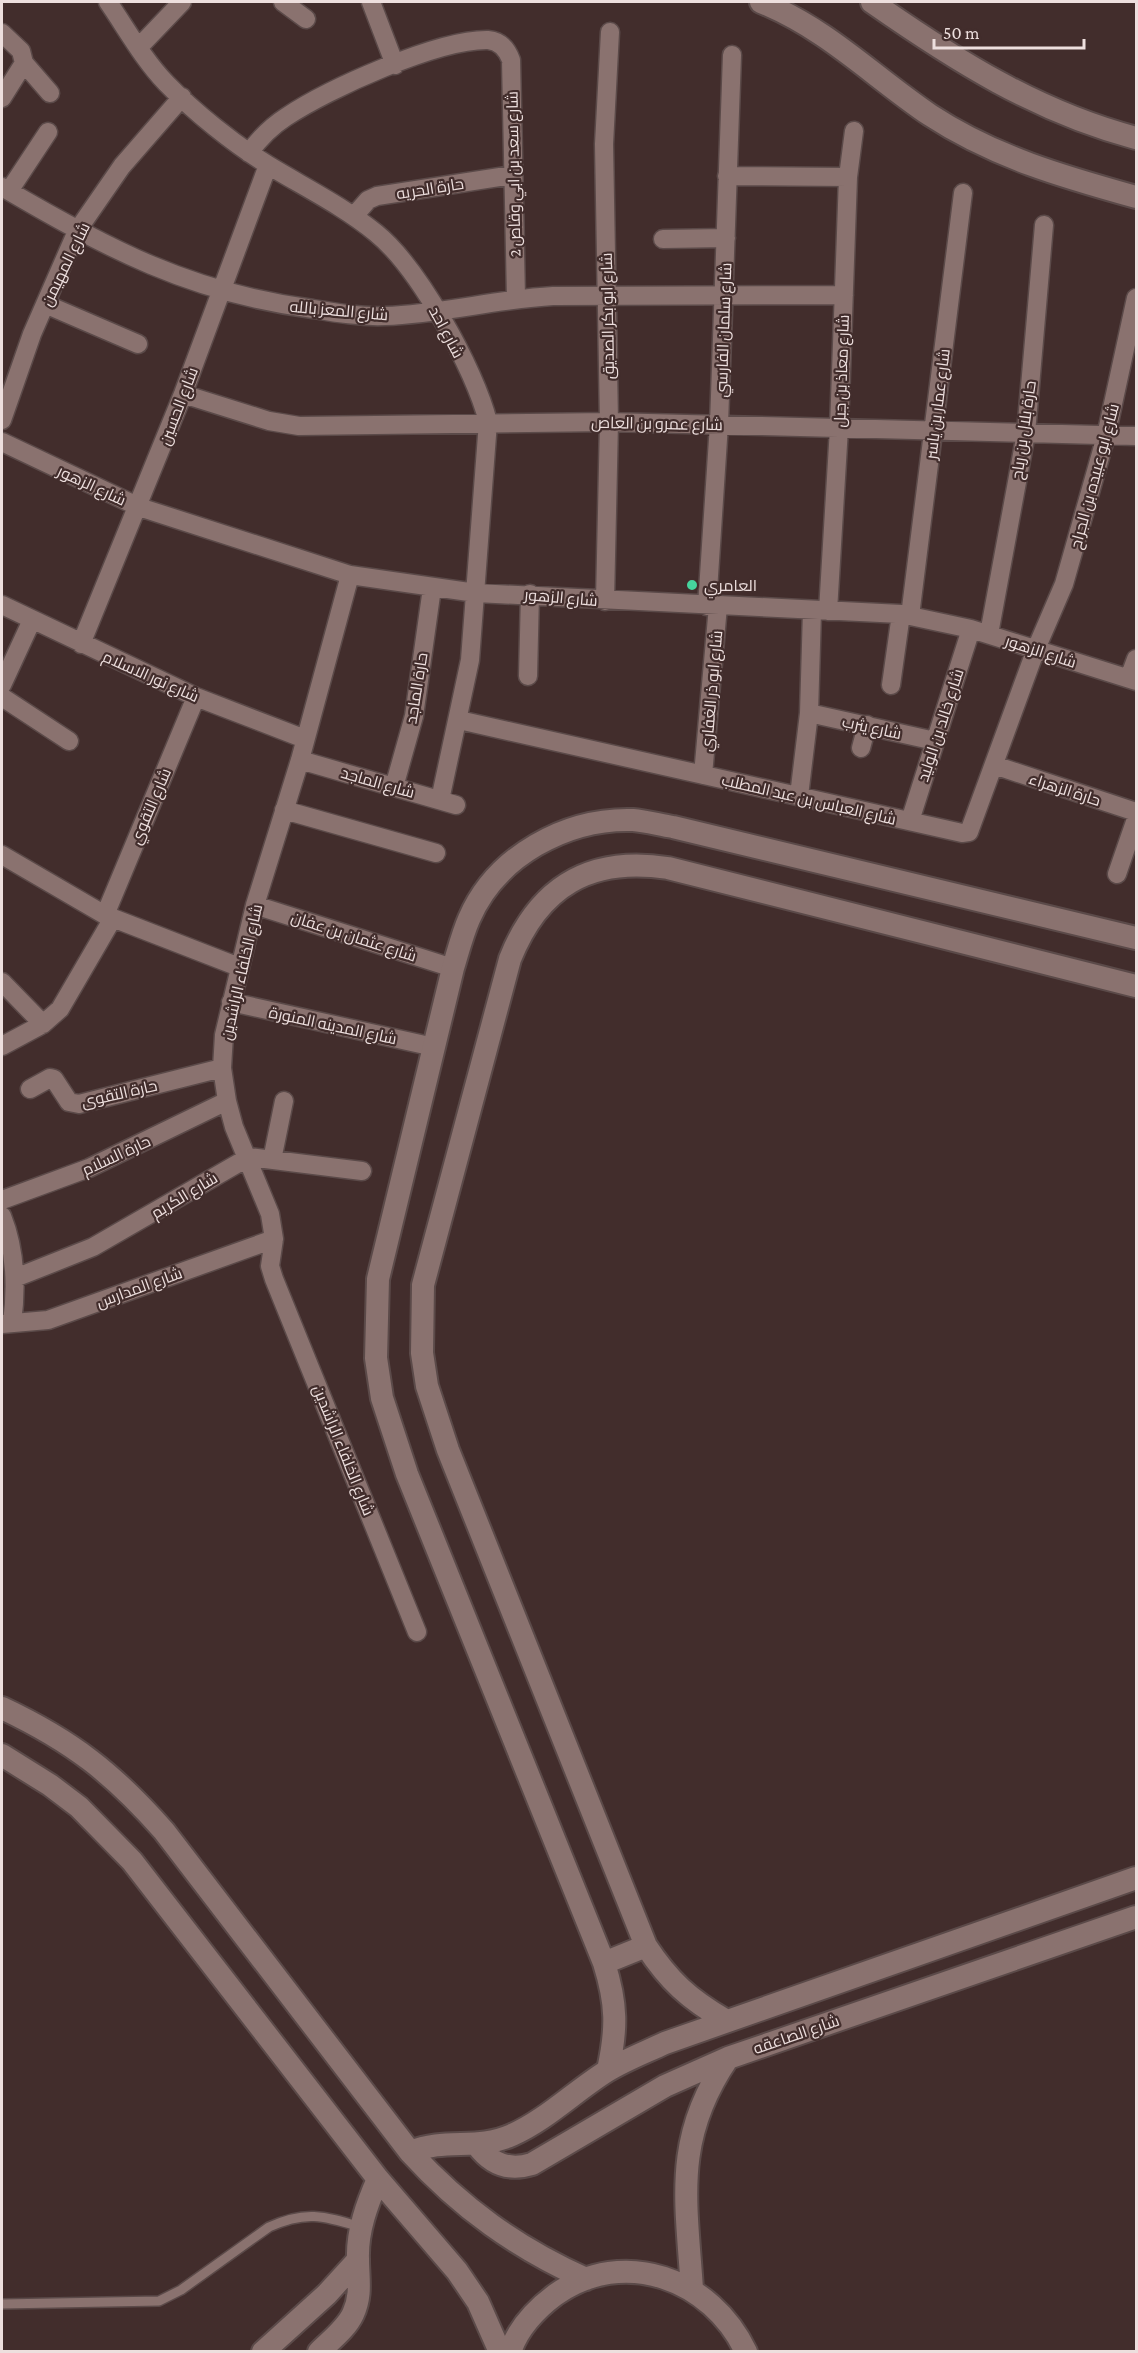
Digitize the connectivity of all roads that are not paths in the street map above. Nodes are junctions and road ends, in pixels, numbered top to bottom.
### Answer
1 (108, 2) edge
2 (182, 2) edge
3 (283, 2) edge
4 (371, 2) edge
5 (761, 2) edge
6 (872, 2) edge
7 (306, 19) dead end
8 (610, 32) dead end
9 (2, 33) edge
10 (139, 47) junction
11 (732, 55) dead end
12 (24, 63) junction
13 (395, 64) junction
14 (50, 93) dead end
15 (182, 97) junction
16 (2, 98) edge
17 (854, 131) dead end
18 (48, 132) dead end
19 (1137, 138) edge
20 (249, 153) junction
21 (268, 165) junction
22 (513, 175) junction
23 (727, 176) junction
24 (848, 177) junction
25 (5, 189) edge
26 (963, 193) dead end
27 (1137, 196) edge
28 (354, 216) junction
29 (1044, 225) dead end
30 (77, 231) junction
31 (726, 238) junction
32 (663, 239) dead end
33 (221, 291) junction
34 (724, 294) junction
35 (608, 295) junction
36 (844, 295) junction
37 (516, 298) junction
38 (1137, 298) edge
39 (45, 304) junction
40 (436, 310) junction
41 (138, 344) dead end
42 (183, 394) junction
43 (2, 420) edge
44 (488, 422) junction
45 (609, 422) junction
46 (719, 424) junction
47 (839, 428) junction
48 (934, 430) junction
49 (1026, 433) junction
50 (1106, 436) junction
51 (1137, 436) edge
52 (2, 442) edge
53 (139, 507) junction
54 (350, 575) junction
55 (432, 588) junction
56 (476, 593) junction
57 (530, 594) junction
58 (605, 601) junction
59 (2, 605) edge
60 (713, 606) junction
61 (820, 611) junction
62 (905, 615) junction
63 (32, 620) junction
64 (971, 629) junction
65 (989, 634) junction
66 (81, 644) junction
67 (1036, 649) junction
68 (1137, 659) edge
69 (528, 676) dead end
70 (1133, 680) edge
71 (2, 685) edge
72 (891, 685) dead end
73 (195, 697) junction
74 (809, 713) junction
75 (459, 720) junction
76 (867, 726) junction
77 (305, 739) junction
78 (69, 741) dead end
79 (935, 741) junction
80 (861, 748) dead end
81 (300, 760) junction
82 (994, 765) junction
83 (703, 775) junction
84 (394, 787) junction
85 (799, 796) junction
86 (448, 802) joint
87 (284, 810) junction
88 (1137, 812) edge
89 (1137, 819) edge
90 (910, 821) junction
91 (436, 853) dead end
92 (2, 855) edge
93 (1117, 874) dead end
94 (255, 905) junction
95 (109, 916) junction
96 (1137, 938) edge
97 (239, 967) junction
98 (453, 968) junction
99 (2, 982) edge
100 (1137, 987) edge
101 (231, 1002) junction
102 (43, 1024) junction
103 (2, 1046) edge
104 (434, 1047) junction
105 (222, 1068) junction
106 (30, 1089) dead end
107 (227, 1101) junction
108 (284, 1101) dead end
109 (249, 1157) junction
110 (272, 1160) junction
111 (362, 1171) dead end
112 (2, 1200) edge
113 (2, 1216) edge
114 (274, 1239) junction
115 (15, 1278) junction
116 (7, 1324) edge
117 (417, 1632) dead end
118 (2, 1708) edge
119 (2, 1755) edge
120 (1137, 1878) edge
121 (1137, 1917) edge
122 (645, 1946) junction
123 (604, 1964) junction
124 (725, 2020) junction
125 (728, 2058) junction
126 (608, 2070) junction
127 (477, 2145) junction
128 (410, 2152) junction
129 (378, 2179) junction
130 (361, 2227) junction
131 (358, 2260) junction
132 (586, 2279) junction
133 (692, 2289) junction
134 (2, 2304) edge
135 (263, 2352) edge
136 (319, 2352) edge
137 (500, 2352) edge
138 (510, 2352) edge
139 (746, 2352) edge

1 - 10 street, شارع احد
2 - 10 street
3 - 7 street
4 - 13 street
5 - 27 street
6 - 19 street
8 - 35 street, شارع ابو بكر الصديق
9 - 12 street
10 - 15 street, شارع احد
11 - 23 street, شارع سلمان الفارسي
12 - 14 street
12 - 16 street
13 - 20 street
13 - 22 street, شارع سعد بن ابي وقاص 2
15 - 20 street, شارع احد
15 - 30 street, شارع المهيمن
17 - 24 street, شارع معاذ بن جبل
18 - 25 street
20 - 21 street, شارع احد
21 - 28 street, شارع احد
21 - 33 street, شارع الحسين
22 - 28 street, حارة الحريه
22 - 37 street, شارع سعد بن ابي وقاص 2
23 - 24 street
23 - 31 street, شارع سلمان الفارسي
24 - 36 street, شارع معاذ بن جبل
25 - 30 street, شارع المعز بالله
26 - 48 street, شارع عمار بن ياسر
28 - 40 street, شارع احد
29 - 49 street, حارة بلال بن رباح
30 - 33 street, شارع المعز بالله
30 - 39 street, شارع المهيمن
31 - 32 street
31 - 34 street, شارع سلمان الفارسي
33 - 40 street, شارع المعز بالله
33 - 42 street, شارع الحسين
34 - 35 street, شارع المعز بالله
34 - 36 street, شارع المعز بالله
34 - 46 street, شارع سلمان الفارسي
35 - 37 street, شارع المعز بالله
35 - 45 street, شارع ابو بكر الصديق
36 - 47 street, شارع معاذ بن جبل
37 - 40 street, شارع المعز بالله
38 - 50 street, شارع ابو عبيده بن الجراح
39 - 41 street
39 - 43 street, شارع المهيمن
40 - 44 street, شارع احد
42 - 44 street, شارع عمرو بن العاص
42 - 53 street, شارع الحسين
44 - 45 street, شارع عمرو بن العاص
44 - 56 street, شارع احد
45 - 46 street, شارع عمرو بن العاص
45 - 58 street, شارع ابو بكر الصديق
46 - 47 street, شارع عمرو بن العاص
46 - 60 street, شارع سلمان الفارسي
47 - 48 street, شارع عمرو بن العاص
47 - 61 street, شارع معاذ بن جبل
48 - 49 street, شارع عمرو بن العاص
48 - 62 street, شارع عمار بن ياسر
49 - 50 street, شارع عمرو بن العاص
49 - 65 street, حارة بلال بن رباح
50 - 51 street, شارع عمرو بن العاص
50 - 67 street, شارع ابو عبيده بن الجراح
52 - 53 street, شارع الزهور
53 - 54 street, شارع الزهور
53 - 66 street, شارع الحسين
54 - 55 street, شارع الزهور
54 - 77 street, شارع الخلفاء الراشدين
55 - 56 street, شارع الزهور
55 - 84 street, حارة الماجد
56 - 57 street, شارع الزهور
56 - 75 street, شارع احد
57 - 58 street, شارع الزهور
57 - 69 street
58 - 60 street, شارع الزهور
59 - 63 street, شارع نور الاسلام
60 - 61 street, شارع الزهور
60 - 83 street, شارع ابو ذر الغفاري
61 - 62 street, شارع الزهور
61 - 74 street, شارع معاذ بن جبل
62 - 64 street, شارع الزهور
62 - 72 street, شارع عمار بن ياسر
63 - 66 street, شارع نور الاسلام
63 - 71 street
64 - 65 street, شارع الزهور
64 - 79 street, شارع خالد بن الوليد
65 - 67 street, شارع الزهور
66 - 73 street, شارع نور الاسلام
67 - 70 street, شارع الزهور
67 - 82 street, شارع العباس بن عبد المطلب
68 - 70 street
71 - 78 street
73 - 77 street, شارع نور الاسلام
73 - 95 street, شارع التقوي
74 - 76 street, شارع يثرب
74 - 85 street, شارع معاذ بن جبل
75 - 83 street, شارع العباس بن عبد المطلب
75 - 86 street, شارع احد
76 - 79 street, شارع يثرب
76 - 80 street
77 - 81 street, شارع الخلفاء الراشدين
79 - 90 street, شارع خالد بن الوليد
81 - 84 street, شارع الماجد
81 - 87 street, شارع الخلفاء الراشدين
82 - 88 street, حارة الزهراء
82 - 90 street, شارع العباس بن عبد المطلب
83 - 85 street, شارع العباس بن عبد المطلب
84 - 86 street, شارع الماجد
85 - 90 street, شارع العباس بن عبد المطلب
87 - 91 street
87 - 94 street, شارع الخلفاء الراشدين
89 - 93 street
92 - 95 street
94 - 97 street, شارع الخلفاء الراشدين
94 - 98 street, شارع عثمان بن عفان
95 - 97 street
95 - 102 street, شارع التقوي
96 - 98 street
97 - 101 street, شارع الخلفاء الراشدين
98 - 104 street
99 - 102 street
100 - 122 street
101 - 104 street, شارع المدينه المنورة
101 - 105 street, شارع الخلفاء الراشدين
102 - 103 street, شارع التقوي
104 - 123 street
105 - 106 street, حارة التقوى
105 - 107 street, شارع الخلفاء الراشدين
107 - 109 street, شارع الخلفاء الراشدين
107 - 112 street, حارة السلام
108 - 110 street
109 - 110 street
109 - 114 street, شارع الخلفاء الراشدين
109 - 115 street, شارع الكريم
110 - 111 street
113 - 115 street
114 - 116 street, شارع المدارس
114 - 117 street, شارع الخلفاء الراشدين
115 - 116 street
118 - 128 street
119 - 129 street
120 - 124 street
121 - 125 street, شارع الصاعقه
122 - 123 street
122 - 124 street
123 - 126 street
124 - 126 street
125 - 127 street, شارع الصاعقه
125 - 133 street
126 - 127 street
127 - 128 street
128 - 132 street
129 - 130 street
129 - 137 street
130 - 131 street
130 - 134 lane
131 - 135 street
131 - 136 street
132 - 133 street
132 - 138 street
133 - 139 street

